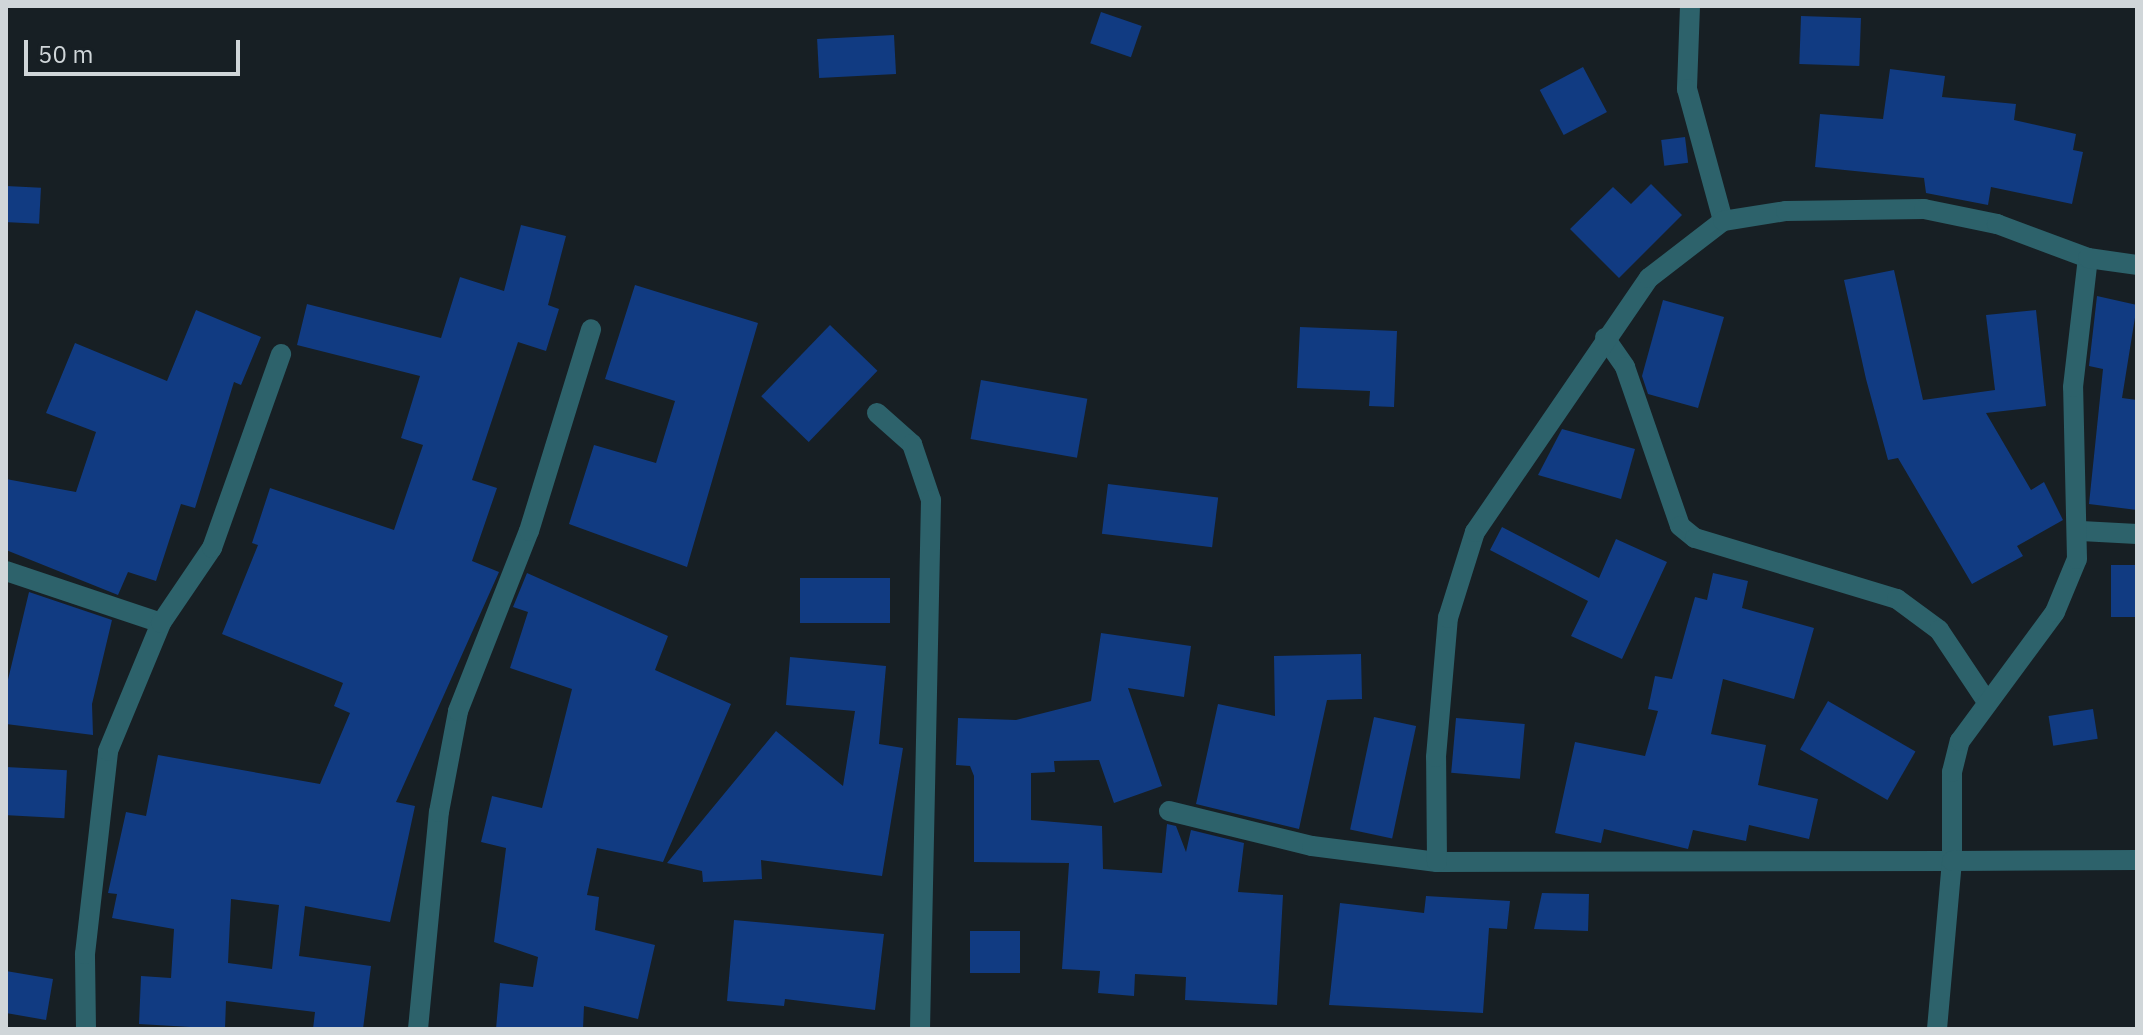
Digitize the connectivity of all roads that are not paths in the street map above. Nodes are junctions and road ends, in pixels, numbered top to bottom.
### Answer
1 (1690, 6) edge
2 (1723, 221) junction
3 (2088, 258) junction
4 (2137, 265) edge
5 (591, 329) dead end
6 (1605, 338) junction
7 (281, 354) dead end
8 (877, 413) dead end
9 (2081, 531) junction
10 (2137, 534) edge
11 (6, 571) edge
12 (161, 623) junction
13 (1985, 699) junction
14 (1169, 811) dead end
15 (2137, 860) edge
16 (1952, 861) junction
17 (1437, 862) junction
18 (86, 1029) edge
19 (418, 1029) edge
20 (920, 1029) edge
21 (1937, 1029) edge

1 - 2 street
2 - 3 street
2 - 6 street
3 - 4 street
3 - 9 street
5 - 19 street
6 - 13 street
6 - 17 street
7 - 12 street
8 - 20 street
9 - 10 street
9 - 13 street
11 - 12 street
12 - 18 street
13 - 16 street
14 - 17 street
15 - 16 street
16 - 17 street
16 - 21 street

